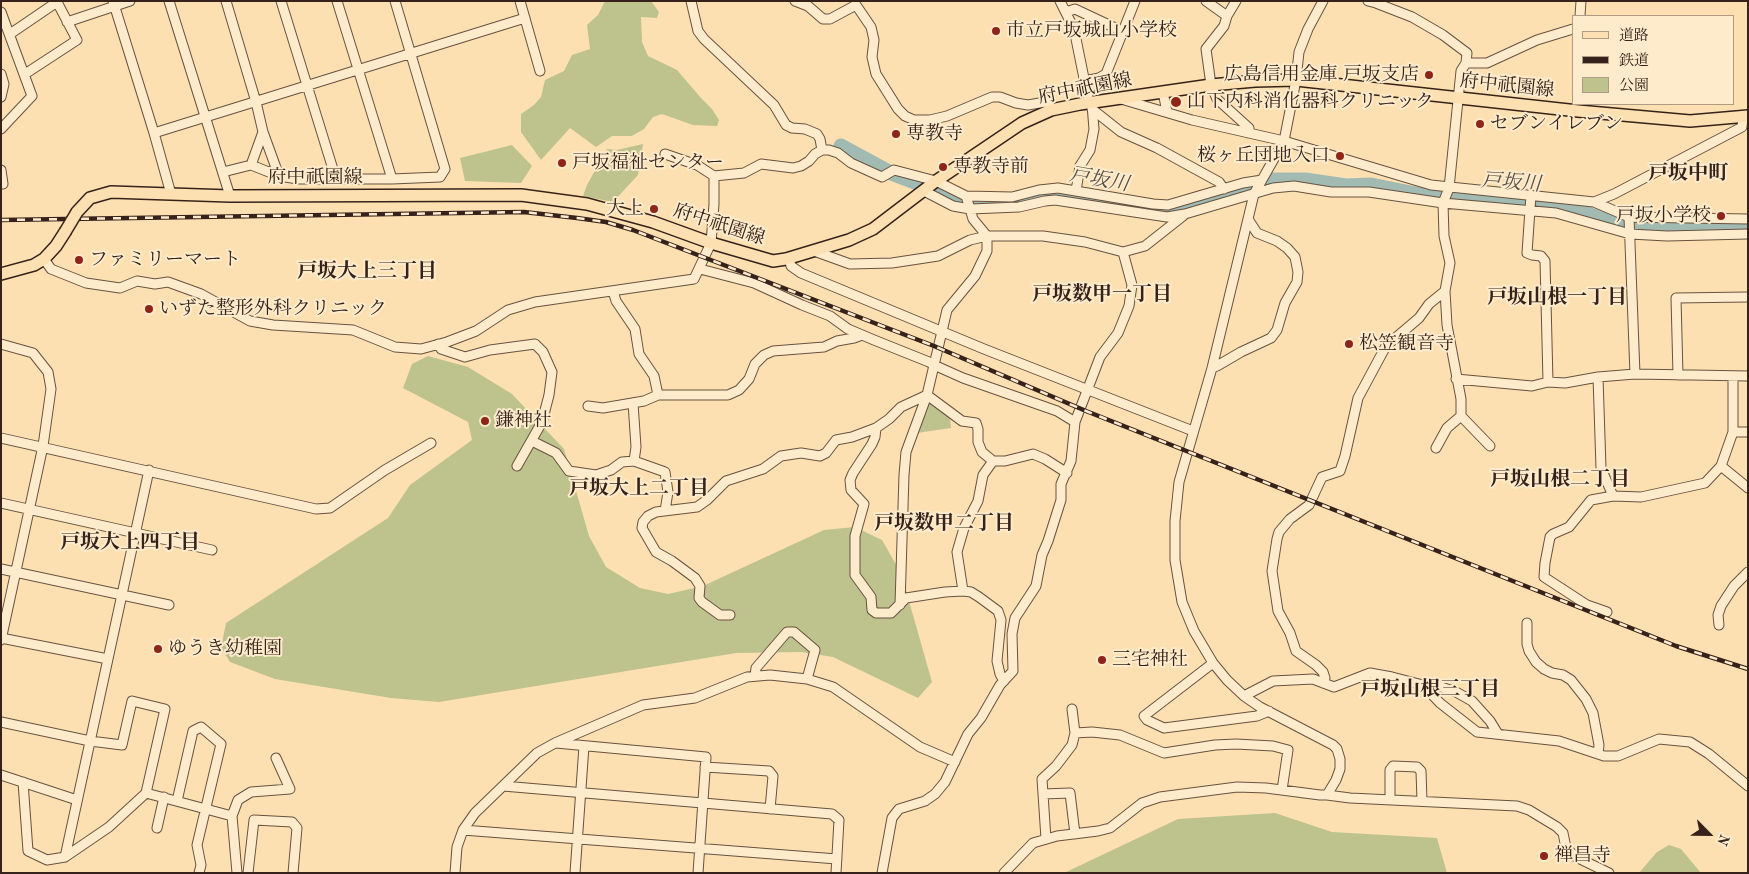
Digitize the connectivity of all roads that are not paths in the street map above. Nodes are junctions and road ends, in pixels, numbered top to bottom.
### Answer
1 (130, 1) edge
2 (169, 1) edge
3 (226, 1) edge
4 (281, 1) edge
5 (337, 1) edge
6 (395, 1) edge
7 (520, 1) edge
8 (691, 1) edge
9 (795, 1) edge
10 (1060, 1) edge
11 (1135, 1) edge
12 (1206, 1) edge
13 (1236, 1) edge
14 (1323, 1) edge
15 (1368, 1) edge
16 (1581, 1) edge
17 (114, 4) edge
18 (1, 12) edge
19 (1066, 12) junction
20 (1580, 15) edge
21 (1227, 16) junction
22 (525, 18) junction
23 (67, 22) junction
24 (1572, 29) edge
25 (1124, 32) junction
26 (10, 34) junction
27 (410, 54) junction
28 (1466, 63) junction
29 (358, 69) junction
30 (540, 71) dead end
31 (1, 74) edge
32 (25, 74) junction
33 (1296, 80) junction
34 (1085, 81) junction
35 (1211, 85) junction
36 (307, 86) junction
37 (1163, 92) junction
38 (1, 97) edge
39 (1120, 99) junction
40 (1459, 99) junction
41 (256, 102) junction
42 (1091, 105) junction
43 (1578, 108) edge
44 (1051, 110) junction
45 (1167, 112) junction
46 (205, 117) junction
47 (1746, 117) edge
48 (1, 129) edge
49 (263, 132) junction
50 (154, 133) junction
51 (1249, 133) junction
52 (1284, 141) junction
53 (822, 150) junction
54 (665, 154) dead end
55 (251, 165) junction
56 (1, 170) edge
57 (223, 172) junction
58 (279, 176) junction
59 (714, 176) junction
60 (336, 179) junction
61 (392, 179) junction
62 (1262, 180) junction
63 (936, 181) junction
64 (1, 184) edge
65 (1224, 189) junction
66 (924, 190) junction
67 (1076, 192) junction
68 (171, 194) junction
69 (1254, 194) junction
70 (230, 196) junction
71 (966, 196) junction
72 (1446, 196) junction
73 (1594, 202) junction
74 (1530, 203) junction
75 (970, 209) junction
76 (1185, 214) junction
77 (1248, 219) junction
78 (1748, 220) edge
79 (1629, 226) junction
80 (1748, 234) edge
81 (987, 236) junction
82 (711, 243) junction
83 (814, 251) junction
84 (1122, 252) junction
85 (789, 258) junction
86 (44, 259) junction
87 (700, 270) junction
88 (1, 274) edge
89 (613, 291) junction
90 (1444, 291) junction
91 (1748, 297) edge
92 (942, 331) junction
93 (862, 335) junction
94 (1, 344) edge
95 (438, 344) junction
96 (934, 365) junction
97 (1212, 368) junction
98 (1635, 374) junction
99 (1678, 375) junction
100 (1733, 376) junction
101 (1748, 376) edge
102 (1598, 377) junction
103 (1456, 379) junction
104 (1548, 382) junction
105 (1088, 389) junction
106 (658, 395) junction
107 (927, 395) junction
108 (633, 403) junction
109 (588, 406) dead end
110 (1461, 416) junction
111 (1076, 422) junction
112 (876, 428) junction
113 (1193, 431) junction
114 (1733, 432) junction
115 (1748, 432) edge
116 (1, 438) edge
117 (532, 441) junction
118 (431, 443) dead end
119 (43, 446) junction
120 (1490, 446) dead end
121 (1436, 448) dead end
122 (634, 461) junction
123 (993, 461) junction
124 (517, 466) dead end
125 (1721, 466) junction
126 (149, 470) junction
127 (1067, 472) junction
128 (1748, 488) edge
129 (1612, 496) junction
130 (1, 503) edge
131 (30, 509) junction
132 (665, 510) junction
133 (135, 533) junction
134 (212, 550) dead end
135 (1, 569) edge
136 (15, 572) junction
137 (1748, 572) edge
138 (963, 591) junction
139 (122, 595) junction
140 (900, 604) junction
141 (169, 605) dead end
142 (1606, 612) dead end
143 (730, 615) dead end
144 (1527, 623) dead end
145 (1719, 625) dead end
146 (1, 638) edge
147 (108, 659) junction
148 (1212, 663) junction
149 (755, 676) junction
150 (807, 679) junction
151 (1004, 681) junction
152 (1323, 683) junction
153 (1423, 685) junction
154 (1244, 696) junction
155 (1072, 709) dead end
156 (1268, 711) junction
157 (1, 722) edge
158 (1075, 733) junction
159 (1498, 734) junction
160 (90, 741) junction
161 (555, 743) junction
162 (584, 746) junction
163 (1598, 754) junction
164 (276, 758) dead end
165 (955, 762) junction
166 (705, 767) junction
167 (1, 775) edge
168 (23, 782) junction
169 (503, 786) junction
170 (1748, 786) edge
171 (1282, 790) junction
172 (146, 792) junction
173 (582, 792) junction
174 (1043, 794) junction
175 (1327, 795) junction
176 (164, 798) junction
177 (77, 800) junction
178 (1390, 800) junction
179 (177, 801) junction
180 (1422, 801) junction
181 (703, 803) junction
182 (206, 809) junction
183 (770, 809) junction
184 (232, 816) junction
185 (156, 828) dead end
186 (463, 830) junction
187 (1075, 834) junction
188 (578, 838) junction
189 (1046, 839) junction
190 (700, 848) junction
191 (65, 857) junction
192 (837, 859) junction
193 (199, 873) edge
194 (236, 873) edge
195 (248, 873) edge
196 (293, 873) edge
197 (455, 873) edge
198 (575, 873) edge
199 (698, 873) edge
200 (836, 873) edge
201 (882, 873) edge
202 (1004, 873) edge
203 (1609, 873) edge

1 - 17 street
2 - 46 street
3 - 41 street
4 - 36 street
5 - 29 street
6 - 27 street
7 - 22 street
8 - 53 street
9 - 44 street
10 - 19 street
11 - 25 street
12 - 21 street
13 - 21 street
14 - 33 street
15 - 28 street
16 - 20 street
17 - 23 street
17 - 50 street
18 - 26 street
19 - 25 street
19 - 34 street
21 - 35 street
22 - 27 street
22 - 30 street
23 - 26 street
23 - 32 street
24 - 28 street
25 - 34 street
26 - 32 street
27 - 29 street
27 - 61 street
28 - 40 street
29 - 36 street
29 - 61 street
31 - 38 street
32 - 48 street
33 - 35 main road, 府中祇園線
33 - 40 main road, 府中祇園線
33 - 52 street
34 - 42 street
35 - 37 main road, 府中祇園線
35 - 51 street
36 - 41 street
36 - 60 street
37 - 39 main road, 府中祇園線
37 - 45 street
39 - 42 main road, 府中祇園線
39 - 45 street
40 - 43 main road, 府中祇園線
40 - 72 street
41 - 46 street
41 - 49 street
42 - 44 main road, 府中祇園線
42 - 65 street
42 - 67 street
43 - 47 main road, 府中祇園線
44 - 63 main road, 府中祇園線
45 - 51 street
46 - 50 street
46 - 57 street
47 - 73 street
49 - 55 street
49 - 58 street
50 - 68 street
51 - 52 street
52 - 62 street
52 - 72 street
53 - 59 street
53 - 63 street
54 - 59 street
55 - 57 street
55 - 58 street
56 - 64 street
57 - 70 street
58 - 60 street
59 - 82 street
60 - 61 street
62 - 65 street
62 - 69 street
63 - 66 main road, 府中祇園線
63 - 71 street
65 - 67 street
66 - 75 street
66 - 83 main road, 府中祇園線
67 - 71 street
68 - 70 main road, 府中祇園線
68 - 86 main road, 府中祇園線, bridge
69 - 72 street
69 - 76 street
69 - 77 street
70 - 82 main road, 府中祇園線
71 - 75 street
72 - 74 street
72 - 74 street
72 - 90 street
73 - 74 street
73 - 79 street
74 - 79 street
74 - 104 street
75 - 76 street
75 - 81 street
76 - 84 street
77 - 97 street
77 - 97 street
78 - 79 street
79 - 80 street
79 - 98 street
81 - 83 street
81 - 84 street
81 - 92 street
82 - 85 main road, 府中祇園線
82 - 87 street
83 - 85 main road, 府中祇園線
84 - 105 street
85 - 92 street
86 - 88 main road, 府中祇園線
86 - 95 street
87 - 89 street
87 - 93 street
89 - 95 street
89 - 106 street
90 - 103 street
90 - 152 street
91 - 99 street
92 - 96 street
92 - 105 street
93 - 96 street
93 - 106 street
94 - 119 street
95 - 117 street
96 - 107 street
96 - 111 street
97 - 113 street
98 - 99 street
98 - 102 street
99 - 100 street
100 - 101 street
100 - 114 street
102 - 104 street
102 - 129 street
103 - 104 street
103 - 110 street
105 - 111 street
105 - 113 street
106 - 108 street
107 - 112 street
107 - 123 street
107 - 140 street
108 - 109 street
108 - 122 street
110 - 120 street
110 - 121 street
111 - 127 street
112 - 132 street
112 - 140 street
113 - 148 street
114 - 115 street
114 - 125 street
116 - 119 street
117 - 122 street
117 - 124 street
118 - 126 street
119 - 126 street
119 - 131 street
122 - 132 street
123 - 127 street
123 - 138 street
125 - 128 street
125 - 129 street
126 - 133 street
127 - 151 street
129 - 142 street
130 - 131 street
131 - 133 street
131 - 136 street
132 - 143 street
133 - 134 street
133 - 139 street
135 - 136 street
136 - 139 street
136 - 146 street
137 - 145 street
138 - 140 street
138 - 151 street
139 - 141 street
139 - 147 street
144 - 163 street
146 - 147 street
147 - 160 street
148 - 154 street
148 - 156 street
149 - 150 street
149 - 150 street
149 - 161 street
150 - 165 street
151 - 165 street
152 - 153 street
152 - 154 street
153 - 159 street
153 - 159 street
154 - 156 street
155 - 158 street
156 - 175 street
157 - 160 street
158 - 171 street
158 - 174 street
159 - 163 street
160 - 172 street
160 - 177 street
161 - 162 street
161 - 169 street
162 - 166 street
162 - 173 street
163 - 170 street
164 - 184 street
165 - 201 street
166 - 181 street
166 - 183 street
167 - 168 street
168 - 177 street
168 - 191 street
169 - 173 street
169 - 186 street
171 - 175 street
171 - 187 street
172 - 176 street
172 - 191 street
173 - 181 street
173 - 188 street
174 - 187 street
174 - 189 street
175 - 178 street
176 - 179 street
176 - 185 street
177 - 191 street
178 - 180 street
178 - 180 street
179 - 182 street
179 - 182 street
180 - 203 street
181 - 183 street
181 - 190 street
182 - 184 street
182 - 193 street
183 - 192 street
184 - 194 street
186 - 188 street
186 - 197 street
187 - 189 street
188 - 190 street
188 - 198 street
189 - 202 street
190 - 192 street
190 - 199 street
192 - 200 street
195 - 196 street

